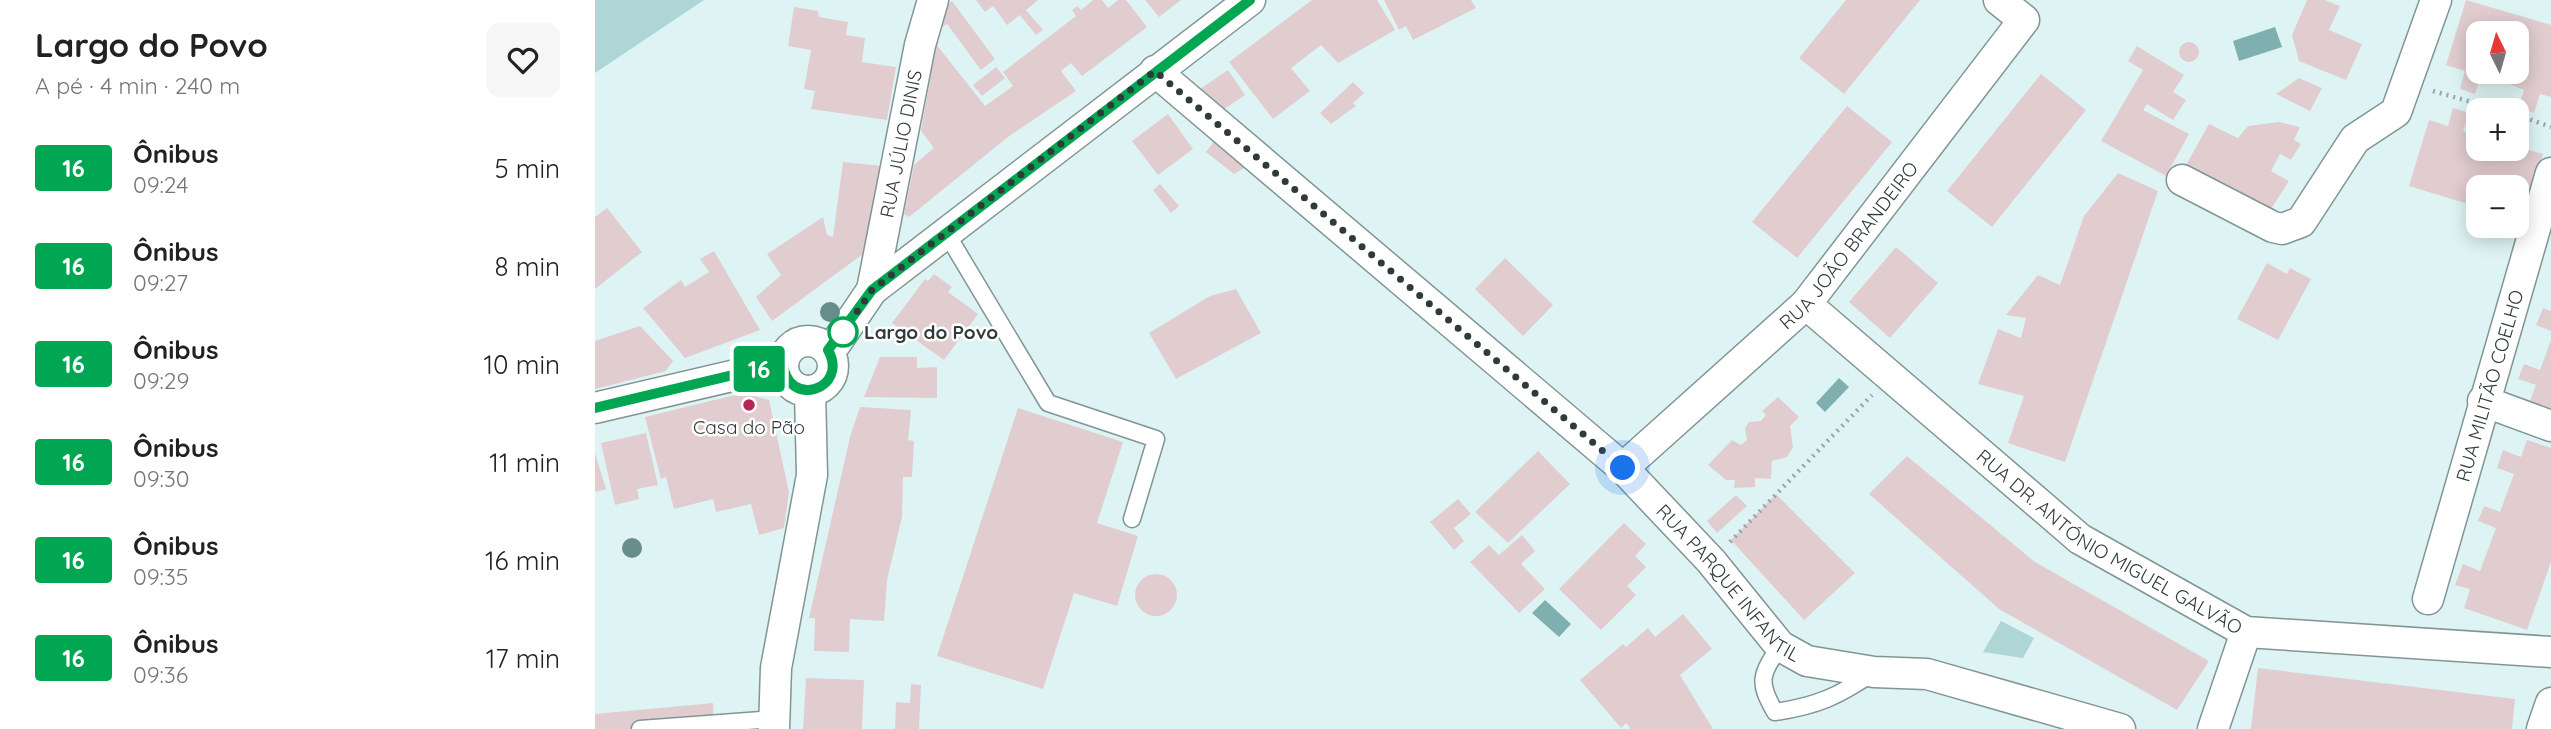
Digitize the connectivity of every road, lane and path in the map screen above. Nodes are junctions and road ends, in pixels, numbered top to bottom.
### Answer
1 (933, 0) edge
2 (1251, 0) edge
3 (1999, 0) edge
4 (2436, 0) edge
5 (1155, 71) junction
6 (2454, 97) dead end
7 (2466, 100) edge
8 (2529, 119) edge
9 (2551, 127) edge
10 (2551, 173) edge
11 (2182, 180) dead end
12 (935, 239) junction
13 (872, 290) junction
14 (1806, 304) junction
15 (828, 350) junction
16 (783, 363) junction
17 (1889, 376) junction
18 (810, 391) junction
19 (2483, 401) junction
20 (595, 408) edge
21 (2551, 426) edge
22 (1623, 468) junction
23 (1132, 519) dead end
24 (1711, 561) junction
25 (2428, 599) dead end
26 (2246, 632) junction
27 (1780, 646) junction
28 (2551, 652) edge
29 (1874, 673) junction
30 (2551, 703) edge
31 (774, 724) edge
32 (640, 729) edge
33 (2120, 729) edge
34 (2213, 729) edge
35 (2542, 729) edge

1 - 13 street, RUA JÚLIO DINIS
2 - 5 street
3 - 14 street, RUA JOÃO BRANDEIRO
4 - 11 street
5 - 12 street
5 - 22 street, RUA PARQUE INFANTIL
6 - 7 path
8 - 9 path
10 - 19 street, RUA MILITÃO COELHO
12 - 13 street
12 - 23 lane
13 - 15 street
14 - 17 street, RUA DR. ANTÓNIO MIGUEL GALVÃO
14 - 22 street, RUA JOÃO BRANDEIRO
15 - 16 street
15 - 18 street
16 - 18 street
16 - 20 street
17 - 24 path
17 - 26 street, RUA DR. ANTÓNIO MIGUEL GALVÃO
18 - 31 street
19 - 21 street
19 - 25 street, RUA MILITÃO COELHO
22 - 24 street, RUA PARQUE INFANTIL
24 - 27 street, RUA PARQUE INFANTIL
26 - 28 street, RUA DR. ANTÓNIO MIGUEL GALVÃO
26 - 34 street
27 - 29 street, RUA PARQUE INFANTIL
27 - 29 lane
29 - 33 street, RUA PARQUE INFANTIL
30 - 35 street
31 - 32 lane

